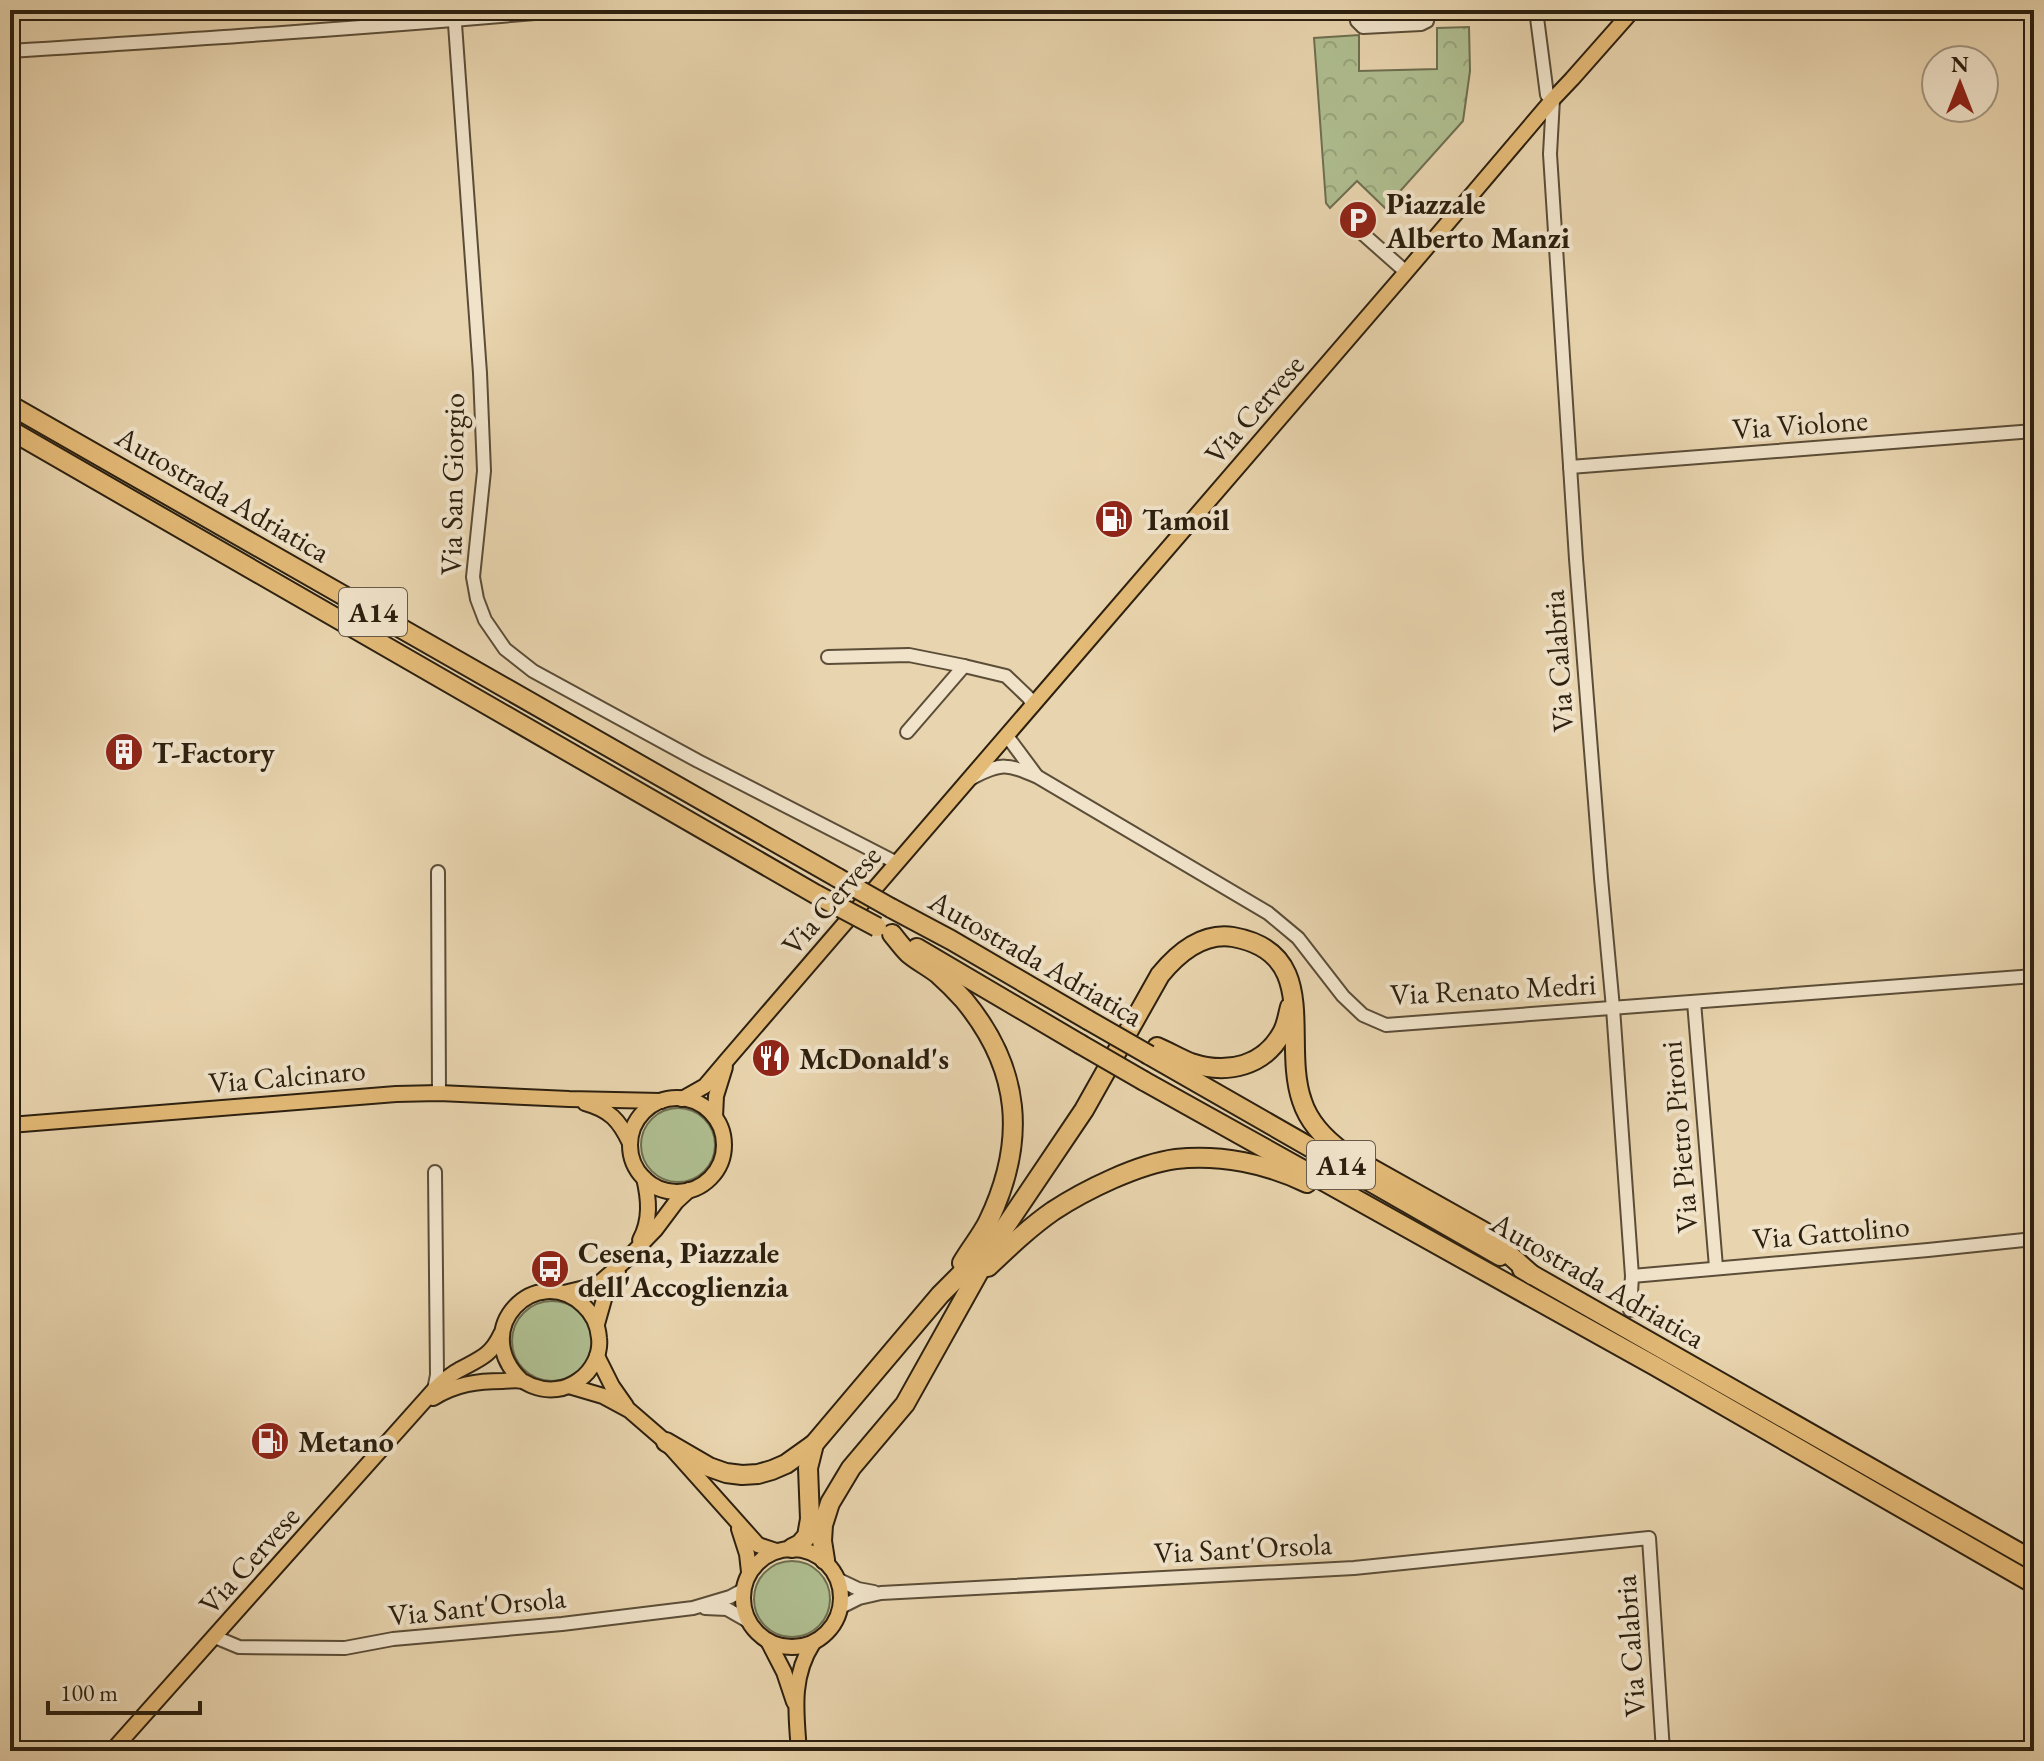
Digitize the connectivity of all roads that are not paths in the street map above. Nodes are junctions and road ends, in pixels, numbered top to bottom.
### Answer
1 (568, 10) edge
2 (1355, 10) edge
3 (1429, 10) edge
4 (1536, 10) edge
5 (1633, 10) edge
6 (454, 15) edge
7 (10, 51) edge
8 (1553, 99) junction
9 (1362, 233) dead end
10 (1406, 272) junction
11 (10, 405) edge
12 (10, 430) edge
13 (2034, 431) edge
14 (1570, 467) junction
15 (828, 657) dead end
16 (964, 666) junction
17 (1033, 706) junction
18 (907, 732) dead end
19 (1007, 736) junction
20 (1038, 777) junction
21 (972, 778) junction
22 (897, 863) junction
23 (438, 872) dead end
24 (884, 930) junction
25 (2034, 976) edge
26 (1293, 996) junction
27 (1694, 1002) junction
28 (1613, 1008) junction
29 (1152, 1050) junction
30 (727, 1060) junction
31 (439, 1093) junction
32 (569, 1099) junction
33 (682, 1099) junction
34 (661, 1101) junction
35 (715, 1117) junction
36 (10, 1125) edge
37 (630, 1143) junction
38 (435, 1172) dead end
39 (644, 1178) junction
40 (689, 1190) junction
41 (1408, 1227) junction
42 (999, 1236) junction
43 (2034, 1239) edge
44 (631, 1254) junction
45 (1716, 1267) junction
46 (1532, 1275) junction
47 (1632, 1276) junction
48 (976, 1278) junction
49 (564, 1293) junction
50 (940, 1295) junction
51 (1630, 1310) dead end
52 (597, 1324) junction
53 (501, 1334) junction
54 (597, 1356) junction
55 (437, 1358) junction
56 (456, 1371) junction
57 (521, 1380) junction
58 (569, 1386) junction
59 (429, 1397) junction
60 (629, 1410) junction
61 (666, 1442) junction
62 (814, 1444) junction
63 (735, 1517) junction
64 (1649, 1538) joint
65 (784, 1550) junction
66 (825, 1560) junction
67 (2034, 1561) edge
68 (749, 1572) junction
69 (839, 1580) junction
70 (2034, 1584) edge
71 (743, 1590) junction
72 (881, 1593) junction
73 (841, 1607) junction
74 (693, 1608) junction
75 (748, 1621) junction
76 (215, 1637) junction
77 (768, 1641) junction
78 (813, 1643) junction
79 (796, 1706) junction
80 (112, 1751) edge
81 (799, 1751) edge
82 (1663, 1751) edge

1 - 6 street
2 - 3 street
4 - 8 street, Via Calabria
5 - 8 main road, Via Cervese
6 - 7 street
6 - 22 street, Via San Giorgio
8 - 10 main road, Via Cervese
8 - 14 street, Via Calabria
9 - 10 street
10 - 17 main road, Via Cervese
11 - 29 highway, Autostrada Adriatica / A14, bridge
12 - 24 highway, Autostrada Adriatica / A14, bridge
13 - 14 street, Via Violone
14 - 28 street, Via Calabria
15 - 16 street
16 - 17 street
16 - 18 street
17 - 19 main road, Via Cervese
19 - 20 street, Via Renato Medri
19 - 21 main road, Via Cervese
20 - 21 street, Via Renato Medri
20 - 28 street, Via Renato Medri
21 - 22 main road, Via Cervese
22 - 30 main road, Via Cervese
23 - 31 street
24 - 41 highway, Autostrada Adriatica / A14, bridge
24 - 50 highway
25 - 27 street, Via Renato Medri
26 - 29 highway
26 - 42 highway
26 - 46 highway
27 - 28 street, Via Renato Medri
27 - 45 street, Via Pietro Pironi
28 - 47 street, Via Calabria
29 - 46 highway, Autostrada Adriatica / A14
30 - 33 main road, Via Cervese
30 - 35 main road, Via Cervese
31 - 32 main road, Via Calcinaro
31 - 36 main road, Via Calcinaro
32 - 34 main road, Via Calcinaro
32 - 37 main road, Via Calcinaro
33 - 34 main road
33 - 35 main road
34 - 37 main road
35 - 40 main road
37 - 39 main road
38 - 55 street
39 - 40 main road
39 - 44 main road
40 - 44 main road
41 - 48 highway
41 - 70 highway, Autostrada Adriatica / A14
42 - 48 highway
42 - 50 highway
43 - 45 street, Via Gattolino
44 - 49 main road
44 - 52 main road
45 - 47 street, Via Gattolino
46 - 67 highway, Autostrada Adriatica / A14
47 - 51 street, Via Calabria
48 - 66 highway
49 - 52 main road
49 - 53 main road
50 - 62 highway
52 - 54 main road
53 - 56 main road, Via Cervese
53 - 57 main road
54 - 58 main road
54 - 60 main road
55 - 56 street
55 - 59 street
56 - 59 main road, Via Cervese
57 - 58 main road
57 - 59 main road, Via Cervese
58 - 60 main road
59 - 76 main road, Via Cervese
60 - 61 main road
61 - 62 highway
61 - 63 main road
62 - 65 highway
63 - 65 main road
63 - 68 main road
64 - 72 street, Via Sant'Orsola
64 - 82 street, Via Calabria
65 - 66 main road
65 - 68 main road
66 - 69 main road
68 - 71 main road
69 - 72 street
69 - 73 main road
71 - 74 street, Via Sant'Orsola
71 - 75 main road
72 - 73 street, Via Sant'Orsola
73 - 78 main road
74 - 75 street
74 - 76 street, Via Sant'Orsola
75 - 77 main road
76 - 80 main road, Via Cervese
77 - 78 main road
77 - 79 main road
78 - 79 main road
79 - 81 main road

